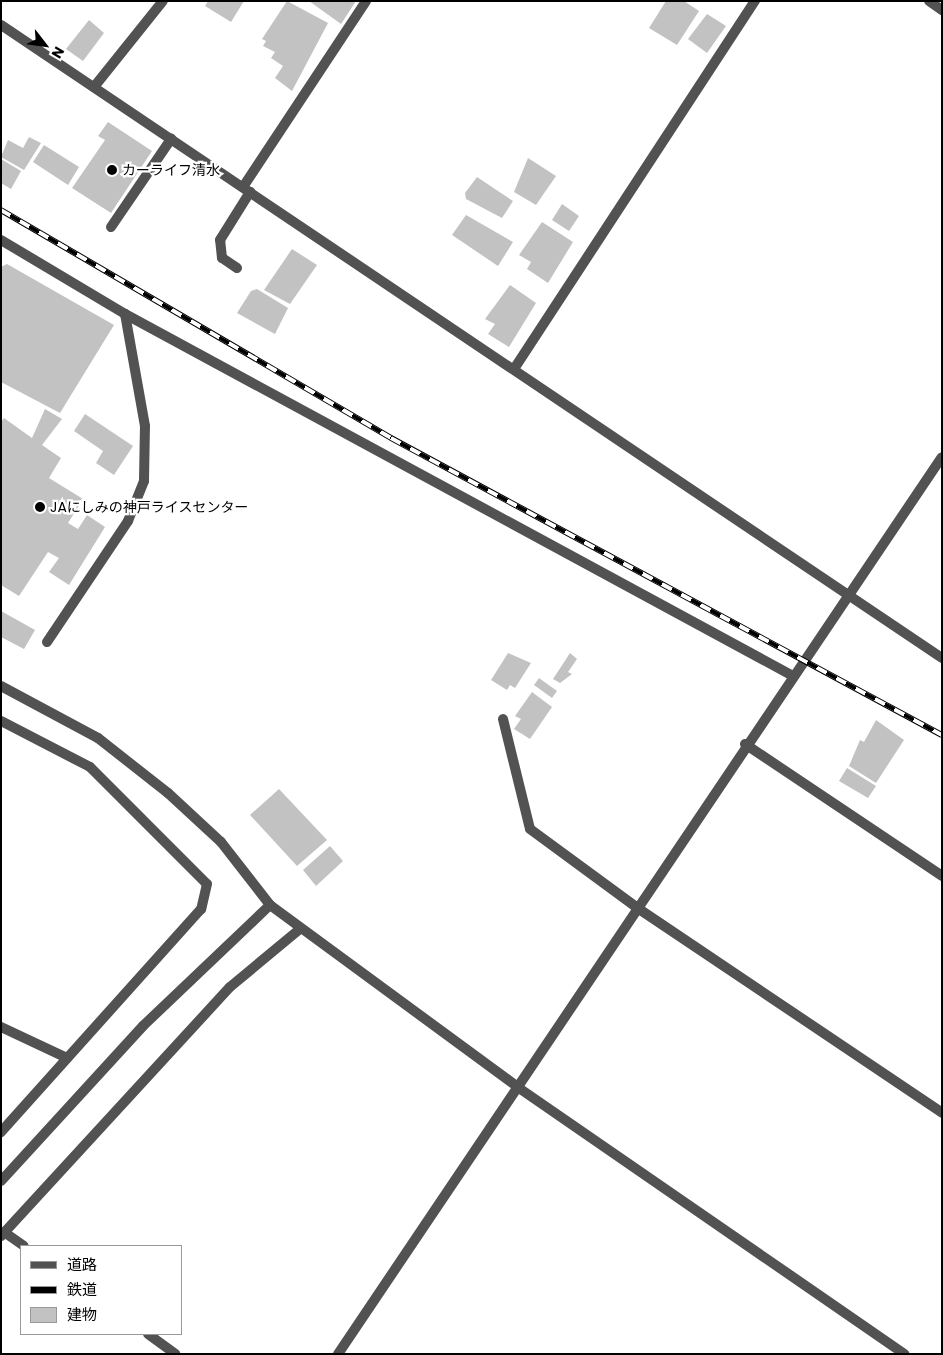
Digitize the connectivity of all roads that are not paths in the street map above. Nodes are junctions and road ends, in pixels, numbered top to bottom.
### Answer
1 (163, 1) edge
2 (366, 1) edge
3 (755, 1) edge
4 (929, 1) edge
5 (942, 10) edge
6 (1, 25) edge
7 (94, 87) junction
8 (171, 139) junction
9 (246, 190) junction
10 (112, 227) dead end
11 (1, 240) edge
12 (237, 268) dead end
13 (125, 314) junction
14 (514, 369) junction
15 (942, 457) edge
16 (850, 595) junction
17 (47, 642) dead end
18 (942, 658) edge
19 (793, 676) junction
20 (1, 686) edge
21 (504, 719) dead end
22 (1, 722) edge
23 (745, 744) junction
24 (942, 876) edge
25 (270, 906) junction
26 (636, 907) junction
27 (301, 928) junction
28 (1, 1027) edge
29 (67, 1058) junction
30 (516, 1086) junction
31 (942, 1113) edge
32 (1, 1132) edge
33 (1, 1181) edge
34 (3, 1234) edge
35 (22, 1245) edge
36 (149, 1335) edge
37 (176, 1354) edge
38 (338, 1354) edge
39 (904, 1354) edge

1 - 7 street
2 - 9 street
3 - 14 street
4 - 5 street
6 - 7 street
7 - 8 street
8 - 9 street
8 - 10 street
9 - 12 street
9 - 14 street
11 - 13 street
13 - 17 street
13 - 19 street
14 - 16 street
15 - 16 street
16 - 18 street
16 - 19 street
19 - 23 street
20 - 25 street
21 - 26 street
22 - 29 street
23 - 24 street
23 - 26 street
25 - 27 street
25 - 33 street
26 - 30 street
26 - 31 street
27 - 30 street
27 - 34 street
28 - 29 street
29 - 32 street
30 - 38 street
30 - 39 street
34 - 35 street
36 - 37 street

